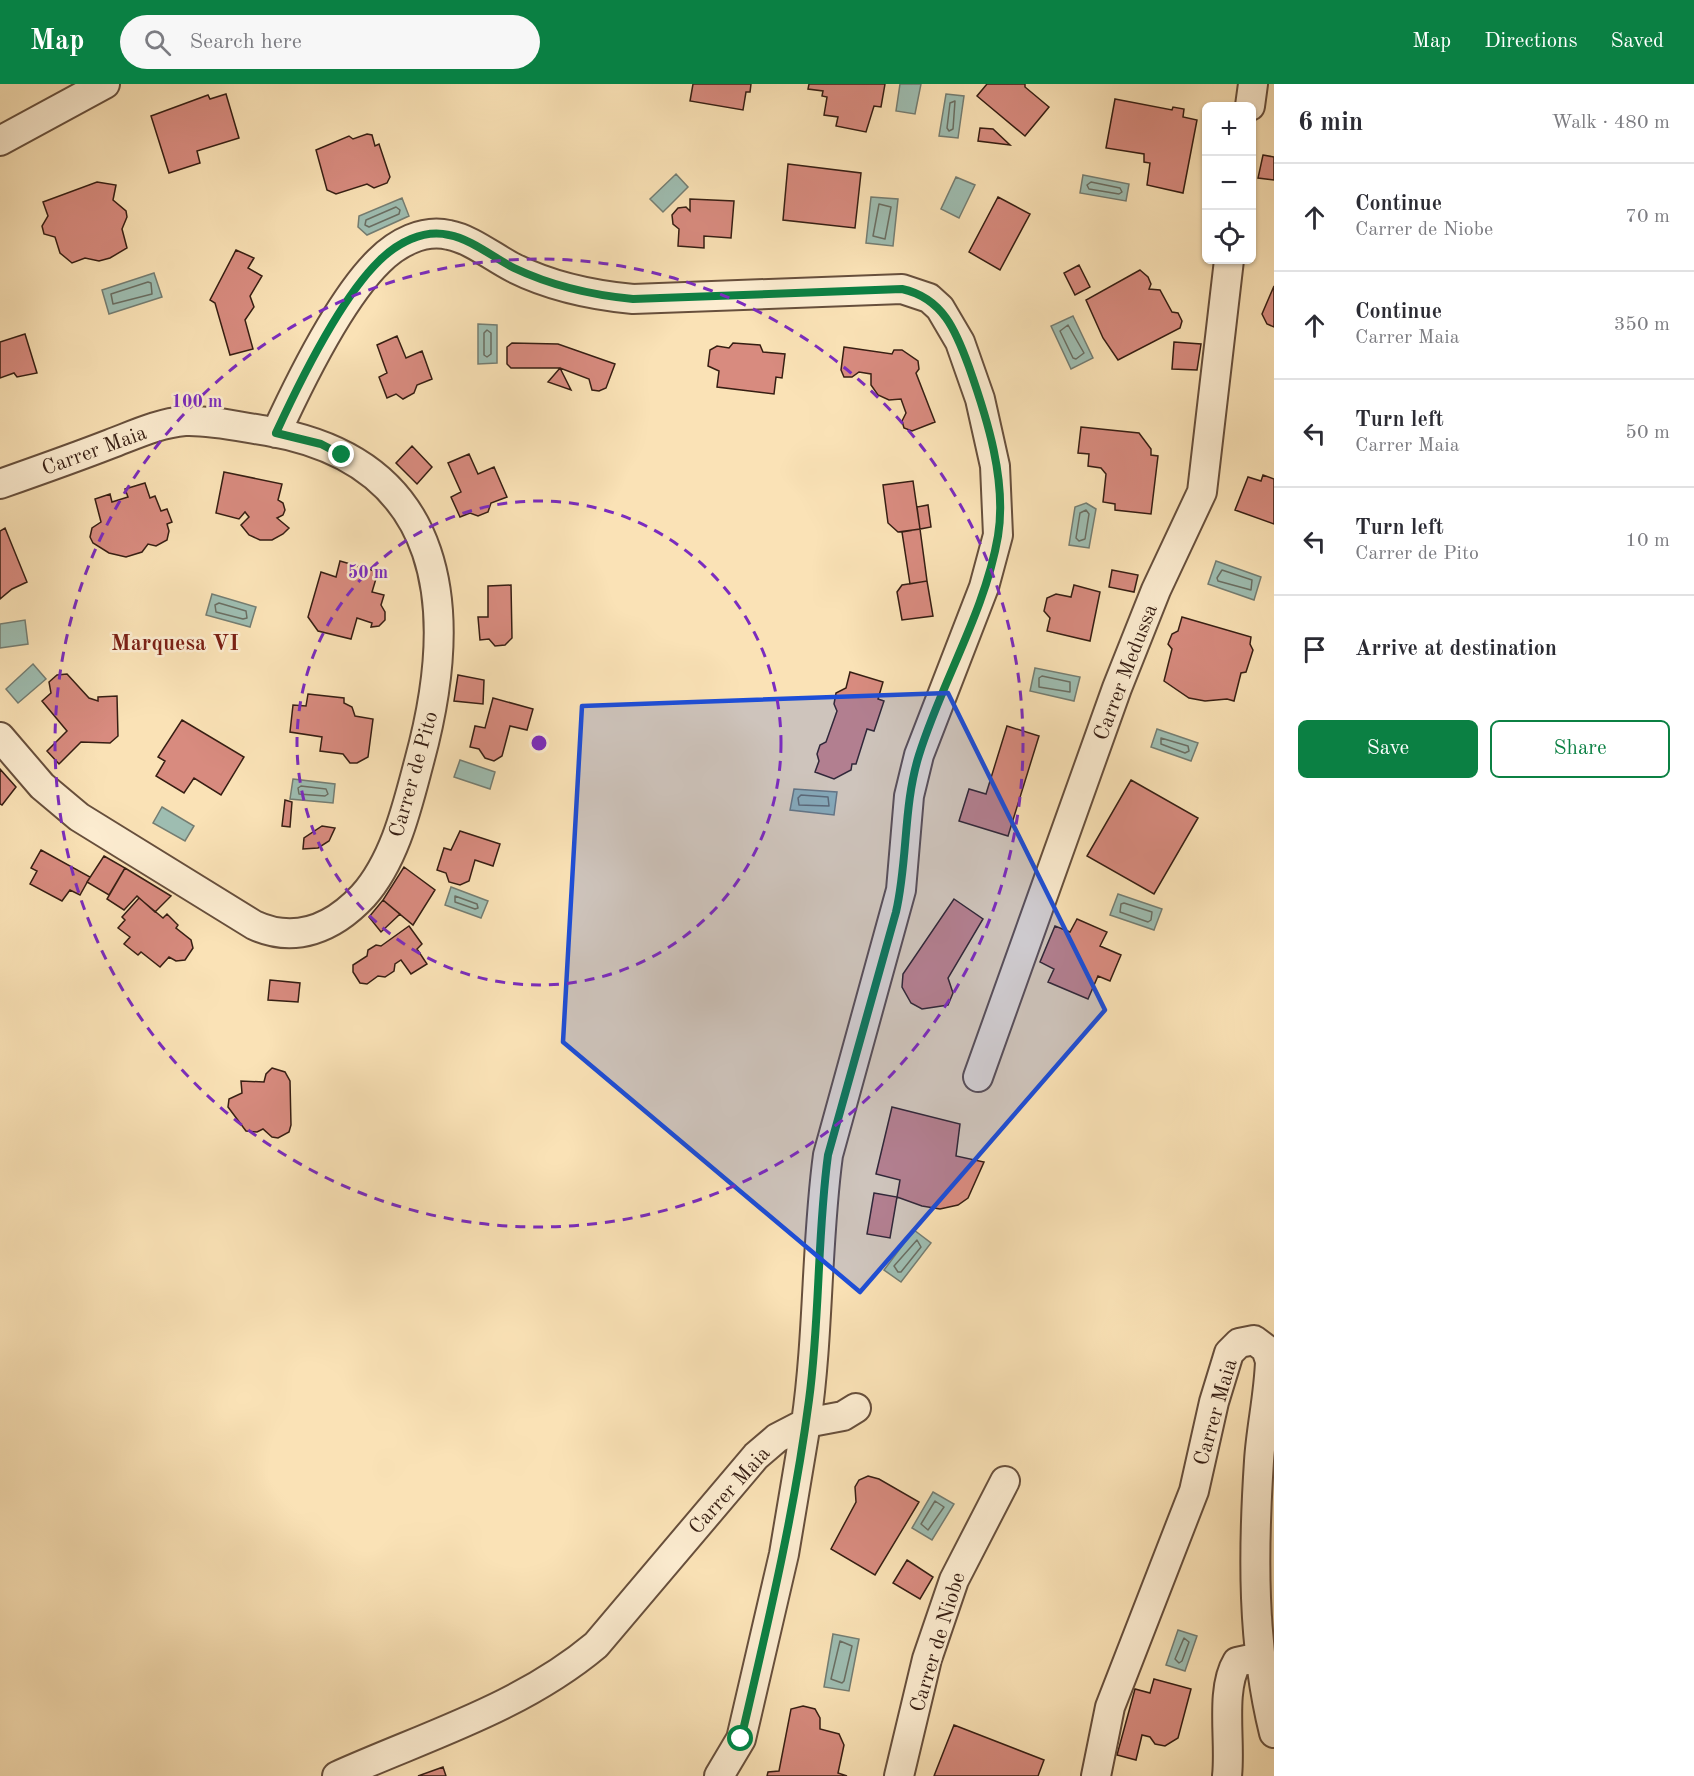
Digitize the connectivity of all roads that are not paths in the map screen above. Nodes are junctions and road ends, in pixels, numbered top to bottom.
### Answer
1 (105, 84) edge
2 (1253, 84) edge
3 (1251, 102) edge
4 (1, 137) edge
5 (1229, 264) edge
6 (276, 433) junction
7 (0, 484) edge
8 (0, 737) edge
9 (978, 1077) dead end
10 (856, 1408) dead end
11 (806, 1423) junction
12 (1005, 1481) dead end
13 (1260, 1657) junction
14 (1274, 1733) edge
15 (337, 1776) edge
16 (719, 1776) edge
17 (899, 1776) edge
18 (1096, 1776) edge
19 (1227, 1776) edge

1 - 4 street
2 - 3 street
5 - 9 street, Carrer Medussa
6 - 7 street, Carrer Maia
6 - 8 street, Carrer de Pito
6 - 11 street
10 - 11 street
11 - 15 street, Carrer Maia
11 - 16 street
12 - 17 street, Carrer de Niobe
13 - 14 street, Carrer Maia
13 - 18 street, Carrer Maia
13 - 19 street

